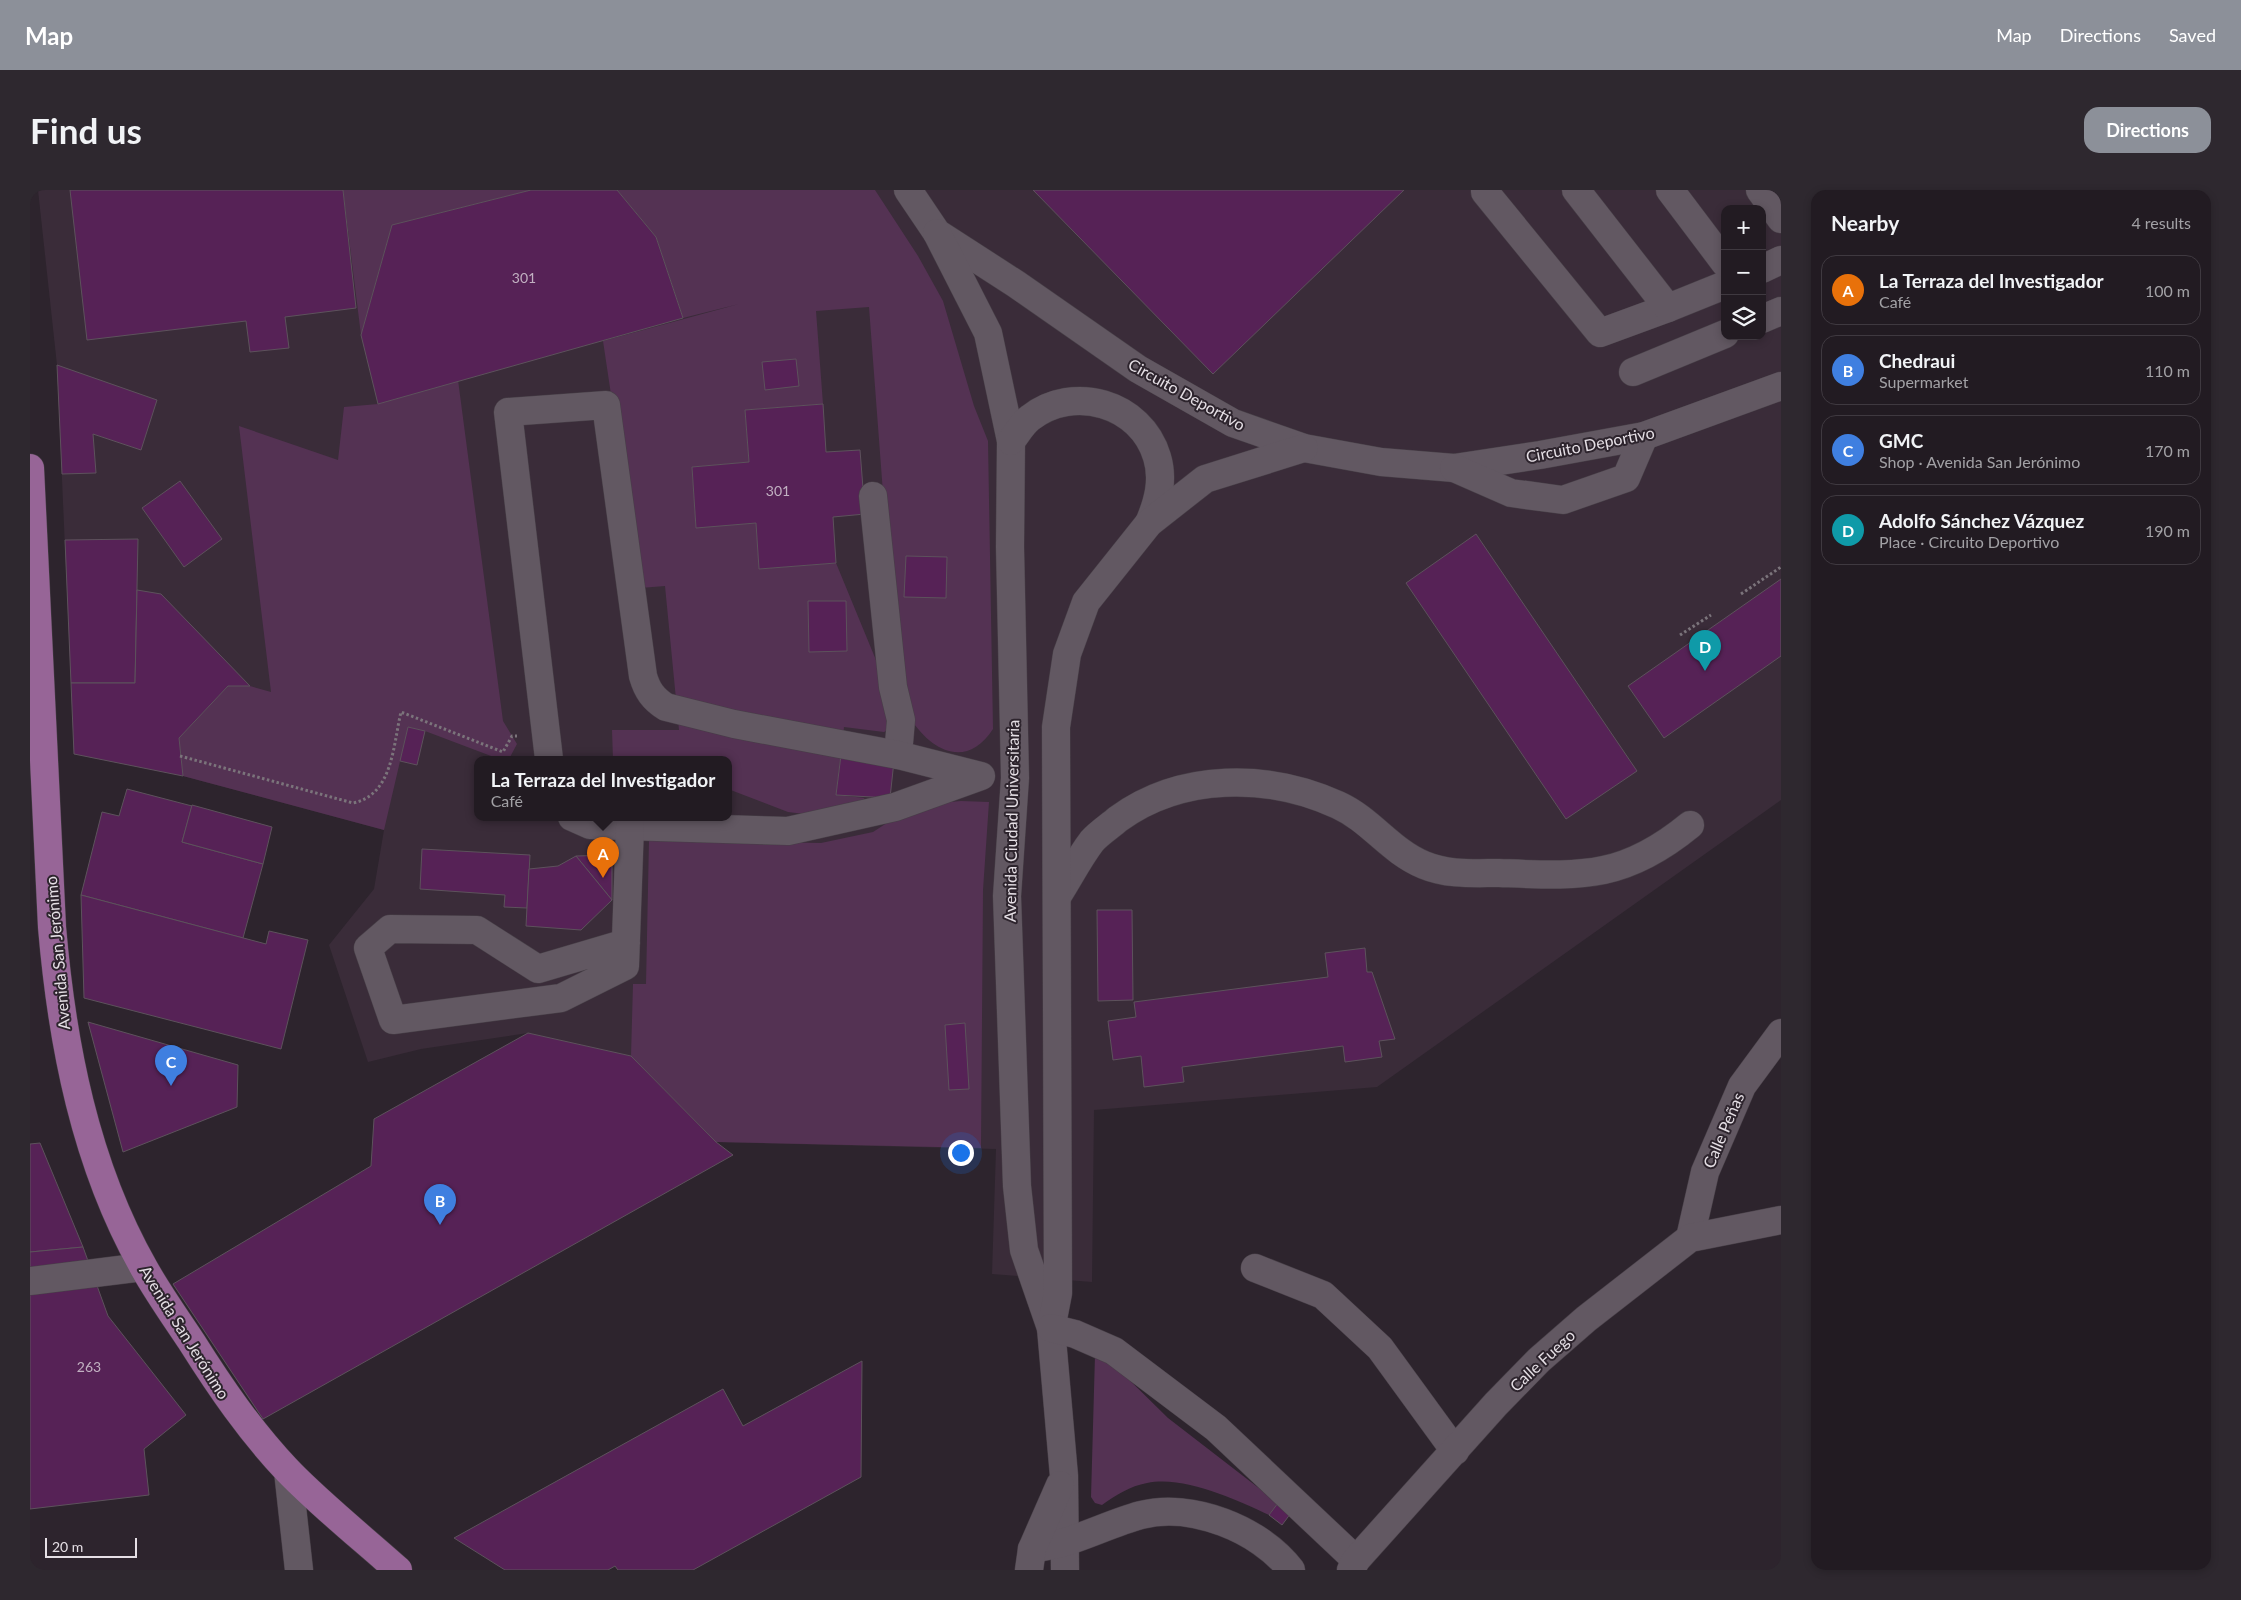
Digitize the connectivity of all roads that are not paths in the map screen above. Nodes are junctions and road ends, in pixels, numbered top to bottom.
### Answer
1 (908, 190) edge
2 (1485, 190) edge
3 (1576, 190) edge
4 (1670, 190) edge
5 (1760, 190) edge
6 (1781, 219) edge
7 (937, 233) junction
8 (1721, 258) edge
9 (1781, 260) edge
10 (1766, 267) edge
11 (1721, 287) edge
12 (1668, 308) junction
13 (1781, 311) edge
14 (1766, 317) edge
15 (1721, 336) edge
16 (1633, 372) dead end
17 (1781, 386) edge
18 (1644, 436) junction
19 (1010, 442) junction
20 (1304, 448) junction
21 (1454, 468) junction
22 (30, 476) edge
23 (873, 496) dead end
24 (1149, 523) junction
25 (548, 750) edge
26 (898, 755) junction
27 (981, 776) junction
28 (1014, 778) junction
29 (581, 821) edge
30 (1690, 825) dead end
31 (630, 826) junction
32 (1058, 895) junction
33 (626, 943) junction
34 (1781, 1033) edge
35 (1781, 1220) edge
36 (1690, 1238) junction
37 (144, 1267) junction
38 (1255, 1268) dead end
39 (30, 1281) edge
40 (1051, 1328) junction
41 (1455, 1451) junction
42 (288, 1471) junction
43 (1064, 1476) junction
44 (1065, 1542) junction
45 (1030, 1560) edge
46 (1353, 1565) edge
47 (299, 1570) edge
48 (398, 1570) edge
49 (1065, 1570) edge
50 (1291, 1570) edge

1 - 7 street, Circuito Deportivo
2 - 12 street
3 - 12 street
4 - 8 street
5 - 6 street
7 - 19 street, Avenida Ciudad Universitaria
7 - 20 street, Circuito Deportivo
9 - 10 street
11 - 12 street
13 - 14 street
15 - 16 street
17 - 18 street, Circuito Deportivo
18 - 21 street, Circuito Deportivo
18 - 21 street
19 - 24 street
19 - 28 street, Avenida Ciudad Universitaria
20 - 21 street, Circuito Deportivo
20 - 24 street, Avenida Ciudad Universitaria
22 - 37 main road, Avenida San Jerónimo
23 - 26 street
24 - 32 street, Avenida Ciudad Universitaria
25 - 26 street
26 - 27 street
27 - 28 street
27 - 31 street
28 - 40 street, Avenida Ciudad Universitaria
29 - 31 street
30 - 32 street
31 - 33 street
32 - 40 street, Avenida Ciudad Universitaria
33 - 33 street
34 - 36 street, Calle Peñas
35 - 36 street, Calle Fuego
36 - 41 street, Calle Fuego
37 - 39 street
37 - 42 main road, Avenida San Jerónimo
38 - 41 street
40 - 43 street, Avenida Ciudad Universitaria
40 - 46 street
41 - 46 street, Calle Fuego
42 - 47 street
42 - 48 main road, Avenida San Jerónimo
43 - 44 street, Avenida Ciudad Universitaria
43 - 45 street, Avenida Ciudad Universitaria
44 - 45 street
44 - 49 street, Avenida Ciudad Universitaria
44 - 50 street

